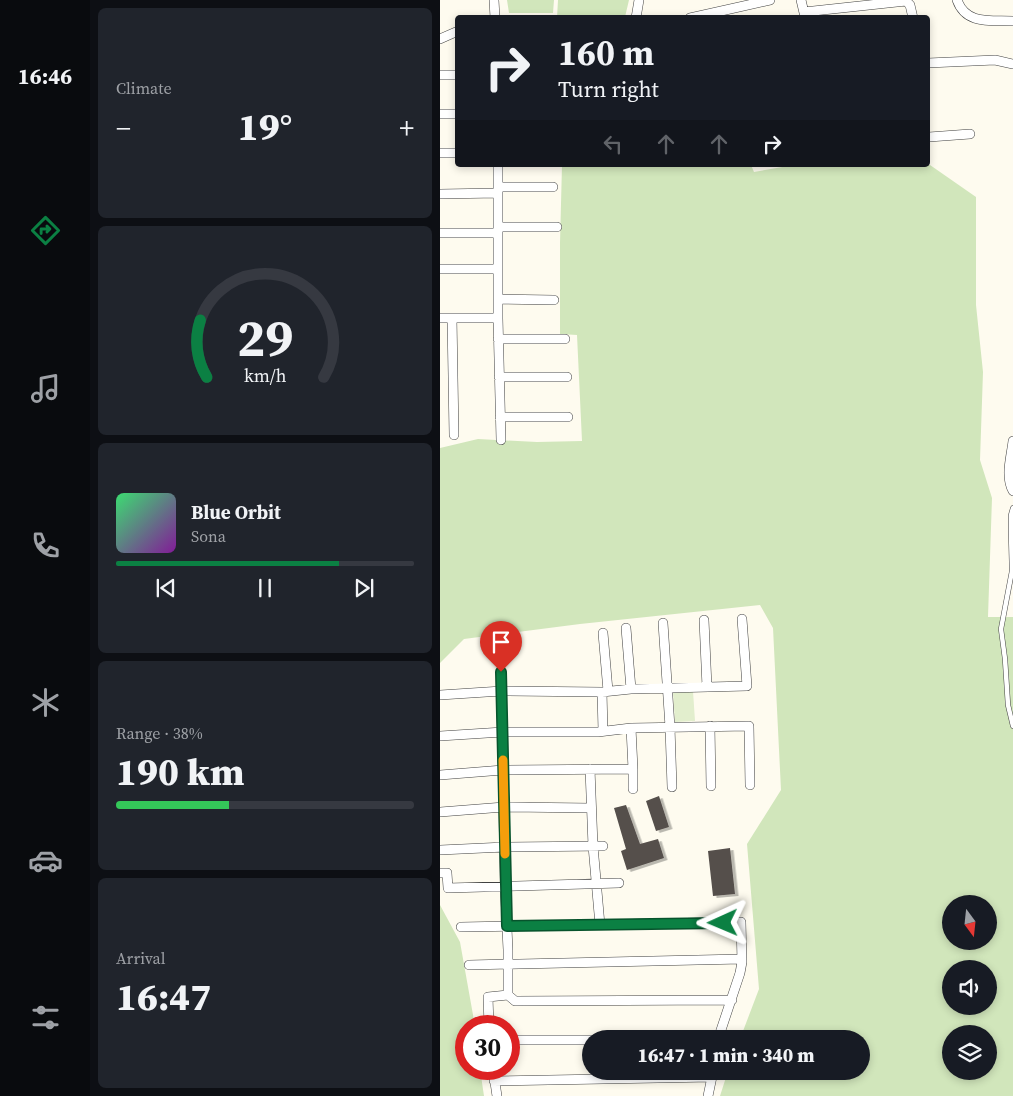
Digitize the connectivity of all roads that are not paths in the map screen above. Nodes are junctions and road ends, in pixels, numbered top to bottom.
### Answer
1 (494, 0) edge
2 (639, 0) edge
3 (770, 0) edge
4 (801, 0) edge
5 (957, 0) edge
6 (880, 2) edge
7 (495, 15) edge
8 (636, 15) edge
9 (703, 15) edge
10 (804, 15) edge
11 (912, 15) edge
12 (1013, 21) edge
13 (455, 32) edge
14 (440, 39) edge
15 (930, 63) edge
16 (1013, 64) edge
17 (440, 75) edge
18 (455, 75) edge
19 (440, 114) edge
20 (455, 114) edge
21 (970, 134) dead end
22 (930, 138) edge
23 (440, 153) edge
24 (455, 153) edge
25 (498, 167) edge
26 (553, 187) dead end
27 (498, 190) junction
28 (440, 194) edge
29 (557, 227) dead end
30 (498, 230) junction
31 (440, 233) edge
32 (440, 269) edge
33 (498, 269) junction
34 (498, 299) junction
35 (554, 300) dead end
36 (440, 318) edge
37 (452, 318) junction
38 (498, 318) junction
39 (498, 339) junction
40 (565, 339) dead end
41 (499, 377) junction
42 (567, 377) dead end
43 (500, 417) junction
44 (568, 417) dead end
45 (454, 435) dead end
46 (501, 440) dead end
47 (1013, 441) edge
48 (1013, 491) edge
49 (1013, 508) edge
50 (742, 619) dead end
51 (704, 620) dead end
52 (663, 623) dead end
53 (626, 628) dead end
54 (604, 633) dead end
55 (501, 672) dead end
56 (707, 687) junction
57 (668, 688) junction
58 (631, 689) junction
59 (502, 691) junction
60 (605, 691) junction
61 (440, 695) edge
62 (710, 726) junction
63 (1013, 726) edge
64 (670, 727) junction
65 (631, 728) junction
66 (503, 732) junction
67 (600, 732) junction
68 (440, 736) edge
69 (633, 768) junction
70 (590, 769) junction
71 (503, 770) junction
72 (440, 775) edge
73 (750, 785) dead end
74 (711, 786) dead end
75 (672, 787) dead end
76 (633, 789) dead end
77 (504, 808) junction
78 (591, 808) junction
79 (440, 812) edge
80 (593, 846) junction
81 (603, 846) dead end
82 (504, 847) junction
83 (440, 850) edge
84 (440, 874) edge
85 (619, 883) dead end
86 (596, 884) junction
87 (505, 886) junction
88 (600, 925) junction
89 (507, 926) junction
90 (461, 927) dead end
91 (742, 960) junction
92 (508, 964) junction
93 (469, 965) dead end
94 (508, 995) junction
95 (732, 1000) junction
96 (489, 1015) edge
97 (721, 1030) edge
98 (520, 1040) edge
99 (582, 1040) edge
100 (582, 1078) edge
101 (711, 1080) edge
102 (494, 1081) joint
103 (497, 1096) edge
104 (708, 1096) edge

1 - 7 street
2 - 8 street
3 - 9 street
4 - 10 street
5 - 12 street
6 - 10 street
6 - 11 street
13 - 14 street
15 - 16 street
17 - 18 street
19 - 20 street
21 - 22 street
23 - 24 street
25 - 27 street
26 - 27 street
27 - 28 street
27 - 30 street
29 - 30 street
30 - 31 street
30 - 33 street
32 - 33 street
33 - 34 street
34 - 35 street
34 - 38 street
36 - 37 street
37 - 38 street
37 - 45 street
38 - 39 street
39 - 40 street
39 - 41 street
41 - 42 street
41 - 43 street
43 - 44 street
43 - 46 street
47 - 48 street
49 - 63 lane
50 - 56 street
51 - 56 street
52 - 57 street
53 - 58 street
54 - 60 street
55 - 59 street
56 - 57 street
57 - 58 street
57 - 64 street
58 - 60 street
59 - 60 street
59 - 61 street
59 - 66 street
60 - 67 street
62 - 64 street
62 - 73 street
62 - 74 street
64 - 65 street
64 - 75 street
65 - 67 street
65 - 69 street
66 - 67 street
66 - 68 street
66 - 71 street
69 - 70 street
69 - 76 street
70 - 71 street
70 - 78 street
71 - 72 street
71 - 77 street
77 - 78 street
77 - 79 street
77 - 82 street
78 - 80 street
80 - 81 street
80 - 82 street
80 - 86 street
82 - 83 street
82 - 87 street
84 - 87 street
85 - 86 street
86 - 87 street
86 - 88 street
87 - 89 street
88 - 89 street
88 - 91 street
89 - 90 street
89 - 92 street
91 - 92 street
91 - 95 street
92 - 93 street
92 - 94 street
94 - 95 street
94 - 96 street
95 - 97 street
98 - 99 street
100 - 102 street
101 - 104 street
102 - 103 street

